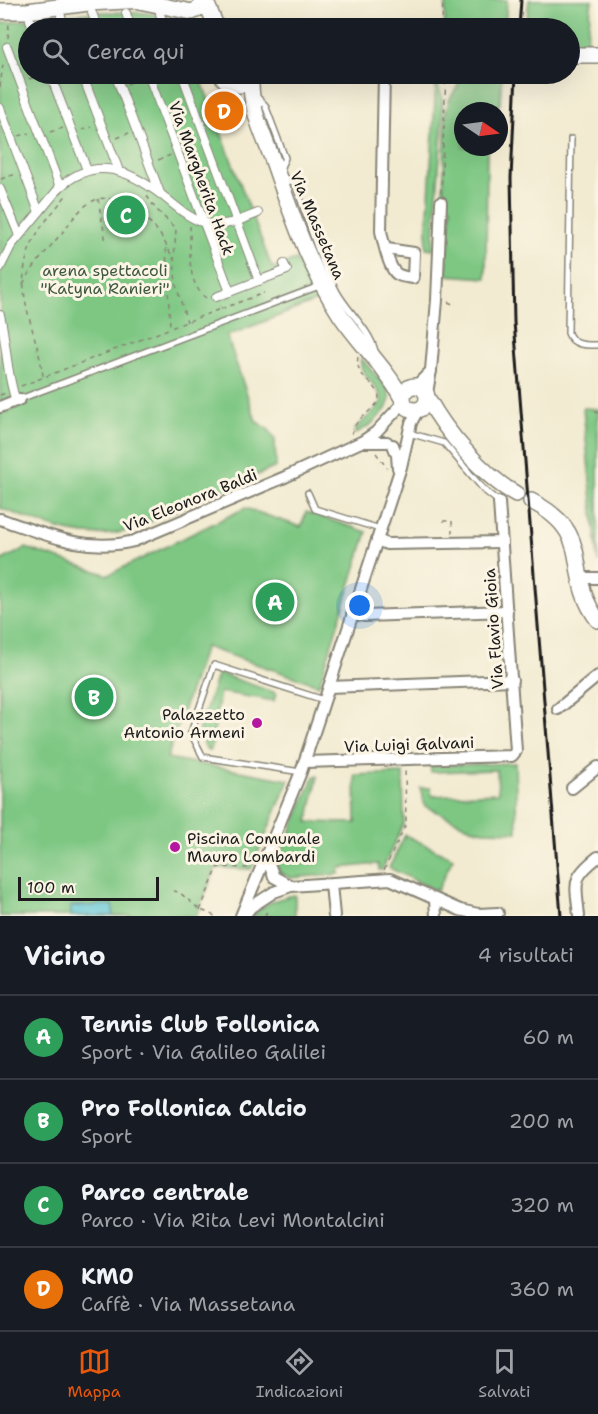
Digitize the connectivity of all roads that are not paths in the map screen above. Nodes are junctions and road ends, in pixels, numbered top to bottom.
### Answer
1 (142, 0) edge
2 (204, 0) edge
3 (182, 7) edge
4 (0, 11) edge
5 (92, 12) dead end
6 (126, 13) dead end
7 (160, 14) dead end
8 (94, 18) edge
9 (128, 18) edge
10 (161, 18) edge
11 (195, 18) edge
12 (212, 18) edge
13 (7, 47) dead end
14 (580, 55) edge
15 (598, 55) edge
16 (18, 77) edge
17 (21, 84) edge
18 (54, 84) edge
19 (86, 84) edge
20 (119, 84) edge
21 (152, 84) edge
22 (186, 84) edge
23 (245, 84) edge
24 (253, 84) edge
25 (255, 84) edge
26 (384, 84) edge
27 (234, 85) joint
28 (0, 108) edge
29 (250, 112) junction
30 (571, 139) dead end
31 (87, 170) junction
32 (119, 171) junction
33 (278, 175) junction
34 (60, 187) junction
35 (0, 189) edge
36 (160, 194) junction
37 (441, 202) road end
38 (39, 212) junction
39 (258, 213) dead end
40 (237, 221) junction
41 (204, 222) junction
42 (19, 235) junction
43 (387, 249) dead end
44 (284, 264) dead end
45 (0, 268) edge
46 (259, 281) junction
47 (322, 285) junction
48 (230, 292) junction
49 (213, 298) road end
50 (0, 315) edge
51 (598, 345) edge
52 (384, 370) junction
53 (16, 397) junction
54 (420, 397) junction
55 (404, 401) junction
56 (0, 407) edge
57 (383, 425) junction
58 (408, 436) junction
59 (361, 442) junction
60 (390, 443) junction
61 (395, 474) junction
62 (308, 493) dead end
63 (516, 494) dead end
64 (531, 501) dead end
65 (499, 502) joint
66 (0, 519) edge
67 (379, 535) junction
68 (502, 542) junction
69 (582, 578) junction
70 (598, 578) edge
71 (507, 611) junction
72 (352, 614) junction
73 (598, 620) edge
74 (598, 676) edge
75 (512, 680) junction
76 (329, 687) junction
77 (324, 700) junction
78 (558, 709) dead end
79 (515, 754) joint
80 (302, 767) junction
81 (598, 767) edge
82 (572, 788) dead end
83 (266, 856) junction
84 (598, 857) edge
85 (259, 874) junction
86 (274, 877) junction
87 (331, 884) junction
88 (291, 886) junction
89 (274, 892) junction
90 (435, 900) junction
91 (498, 913) dead end
92 (464, 914) edge
93 (242, 916) edge
94 (334, 916) edge
95 (436, 916) edge
96 (579, 916) edge

1 - 3 main road
1 - 4 main road
2 - 3 main road
2 - 12 main road
3 - 11 main road
5 - 8 street
6 - 9 street
7 - 10 street
13 - 16 street
14 - 15 main road
17 - 34 street
18 - 31 street
19 - 32 street
20 - 36 street
21 - 41 street, Via Margherita Hack
22 - 40 street
23 - 27 main road
24 - 29 main road, Via Massetana
25 - 33 lane
26 - 43 street
27 - 29 main road, Via Massetana
28 - 38 street
29 - 33 main road, Via Massetana
30 - 51 lane
31 - 32 street
31 - 34 street
32 - 36 street
33 - 47 main road, Via Massetana
33 - 52 lane
34 - 38 street
35 - 42 street
36 - 41 street
37 - 54 street
38 - 42 street
39 - 40 street
40 - 41 street
40 - 46 street
41 - 48 street, Via Margherita Hack
42 - 45 street
44 - 46 street
46 - 48 street
47 - 52 main road, Via Massetana
47 - 53 lane
48 - 49 street
50 - 53 street
52 - 54 main road, Via Massetana
52 - 55 main road, Via Massetana
53 - 56 street
54 - 55 main road
54 - 58 street
54 - 63 main road, Via Massetana
55 - 57 street
57 - 59 street
57 - 60 street
58 - 60 street
58 - 61 street
58 - 65 lane
59 - 60 street, Via Eleonora Baldi
59 - 66 street, Via Eleonora Baldi
60 - 61 street
61 - 67 street
62 - 67 lane
64 - 69 main road
65 - 68 street, Via Flavio Gioia
67 - 68 street
67 - 72 street
68 - 71 street, Via Flavio Gioia
69 - 70 street
69 - 73 main road
71 - 72 street
71 - 75 street, Via Flavio Gioia
72 - 76 street
74 - 78 street
75 - 76 street
75 - 79 street, Via Flavio Gioia
76 - 77 street
77 - 80 street
77 - 80 lane
79 - 80 street, Via Luigi Galvani
80 - 83 street
81 - 82 street
83 - 85 street
83 - 86 street
84 - 96 street
85 - 86 street
85 - 89 street
85 - 93 street
86 - 88 street
87 - 88 street
87 - 90 street
87 - 94 street
88 - 89 street
89 - 93 street
90 - 92 street
90 - 95 street
91 - 92 street

